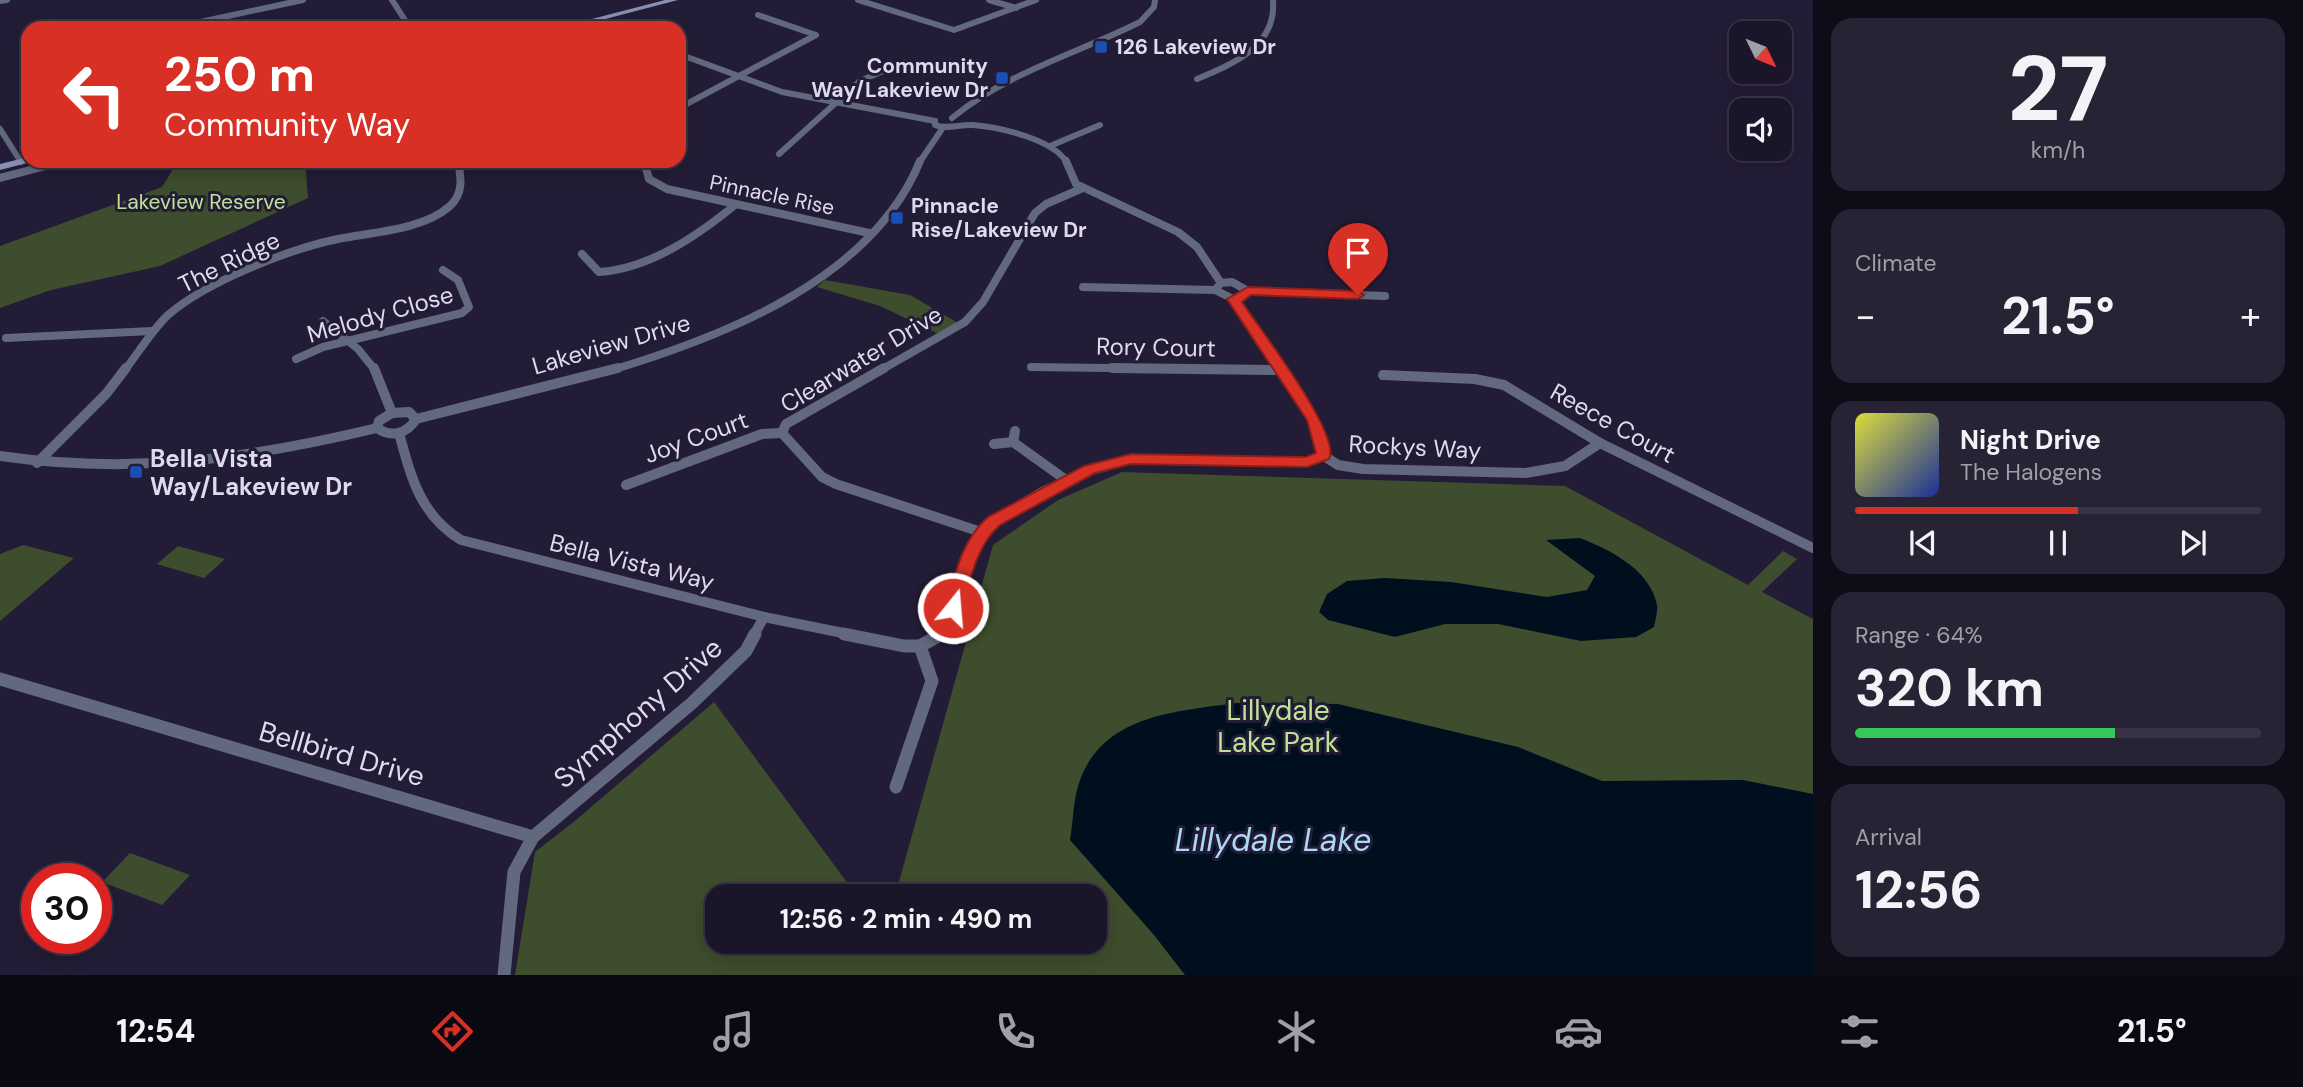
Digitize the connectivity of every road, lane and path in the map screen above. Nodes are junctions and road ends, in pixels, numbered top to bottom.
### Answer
1 (7, 0) edge
2 (303, 0) edge
3 (395, 0) edge
4 (674, 0) edge
5 (858, 0) edge
6 (989, 0) edge
7 (1036, 0) edge
8 (1155, 0) edge
9 (1273, 0) edge
10 (0, 1) edge
11 (1016, 8) junction
12 (758, 15) dead end
13 (205, 21) edge
14 (406, 21) edge
15 (589, 21) edge
16 (686, 57) edge
17 (904, 62) dead end
18 (740, 76) junction
19 (1197, 79) dead end
20 (686, 103) edge
21 (834, 103) junction
22 (952, 118) junction
23 (939, 125) junction
24 (959, 125) junction
25 (1100, 125) dead end
26 (0, 129) edge
27 (1050, 146) junction
28 (779, 154) dead end
29 (21, 157) edge
30 (21, 162) edge
31 (0, 167) edge
32 (38, 168) edge
33 (459, 168) edge
34 (645, 168) edge
35 (0, 178) edge
36 (1083, 188) junction
37 (735, 205) junction
38 (869, 233) junction
39 (582, 254) dead end
40 (443, 270) dead end
41 (604, 273) junction
42 (597, 284) dead end
43 (1218, 286) junction
44 (1083, 287) dead end
45 (1248, 291) junction
46 (1385, 296) dead end
47 (1233, 299) junction
48 (323, 321) dead end
49 (152, 331) junction
50 (6, 338) dead end
51 (349, 341) junction
52 (296, 359) dead end
53 (1031, 367) dead end
54 (1280, 370) junction
55 (1383, 375) dead end
56 (393, 413) junction
57 (416, 419) junction
58 (377, 428) junction
59 (399, 433) junction
60 (782, 433) junction
61 (1600, 443) junction
62 (994, 444) dead end
63 (1324, 456) junction
64 (0, 457) edge
65 (37, 463) junction
66 (1066, 480) junction
67 (626, 485) dead end
68 (981, 532) junction
69 (1813, 548) edge
70 (764, 617) junction
71 (920, 646) junction
72 (0, 679) edge
73 (896, 787) dead end
74 (533, 837) junction
75 (504, 975) edge

1 - 10 street
2 - 13 street
3 - 14 street
4 - 15 main road
5 - 11 street
6 - 11 street
7 - 11 street
8 - 22 street
9 - 19 street
12 - 18 street
16 - 18 street
17 - 21 street
18 - 20 street
18 - 21 street
21 - 23 street
21 - 28 street
22 - 23 street
22 - 24 street
23 - 24 street
23 - 38 street, Lakeview Drive
24 - 27 street
25 - 27 street
26 - 29 street
27 - 36 street
30 - 31 main road
32 - 35 street
33 - 49 street, The Ridge
34 - 37 street, Pinnacle Rise
36 - 43 street
36 - 60 street, Clearwater Drive
37 - 38 street, Pinnacle Rise
37 - 41 street
38 - 57 street, Lakeview Drive
39 - 41 street
40 - 51 street, Melody Close
41 - 42 street
43 - 44 street
43 - 45 street
43 - 47 street
45 - 46 street
45 - 47 street
47 - 54 street
48 - 51 street
49 - 50 street
49 - 65 street, The Ridge
51 - 52 street, Melody Close
51 - 56 street
53 - 54 street, Rory Court
54 - 63 street
55 - 61 street, Reece Court
56 - 57 street
56 - 58 street
57 - 59 street
58 - 59 street
58 - 65 street
59 - 70 street, Bella Vista Way
60 - 67 street, Joy Court
60 - 68 street, Clearwater Drive
61 - 63 street, Rockys Way
61 - 69 street, Reece Court
62 - 66 street
63 - 66 street, Rockys Way
64 - 65 street
66 - 68 street, Rockys Way
68 - 71 street
70 - 71 street, Bella Vista Way
70 - 74 street, Symphony Drive
71 - 73 street
72 - 74 street, Bellbird Drive
74 - 75 street

